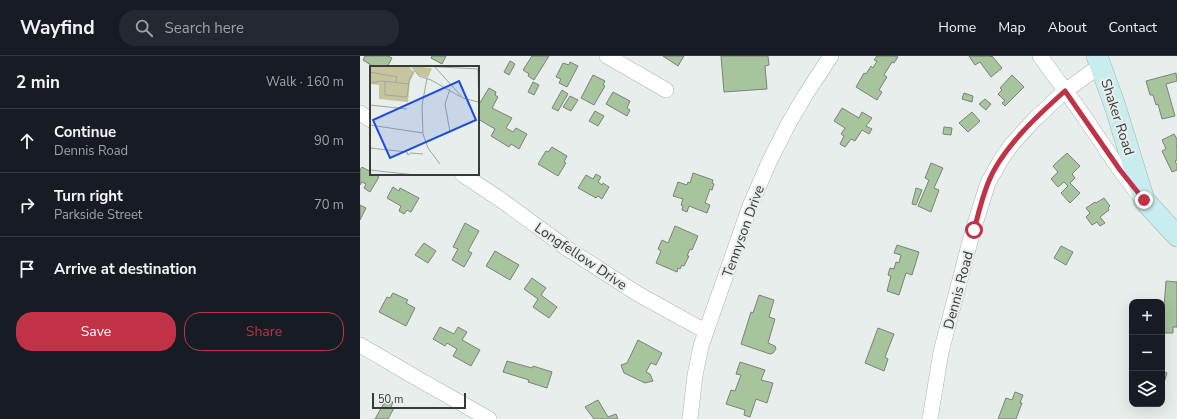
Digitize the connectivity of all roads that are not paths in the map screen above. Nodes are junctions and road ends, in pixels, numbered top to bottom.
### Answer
1 (607, 56) edge
2 (832, 56) edge
3 (1040, 56) edge
4 (1099, 61) edge
5 (666, 90) dead end
6 (1065, 91) junction
7 (360, 113) edge
8 (370, 119) edge
9 (464, 175) edge
10 (1144, 200) junction
11 (1177, 236) edge
12 (705, 331) junction
13 (360, 345) edge
14 (489, 419) edge
15 (690, 419) edge
16 (930, 419) edge

1 - 5 street
2 - 12 street, Tennyson Drive
3 - 6 street
4 - 6 street, Dennis Road
4 - 10 main road, Shaker Road
6 - 10 street
6 - 16 street, Dennis Road
7 - 8 street
9 - 12 street, Longfellow Drive
10 - 11 main road, Shaker Road
12 - 15 street, Tennyson Drive
13 - 14 street

